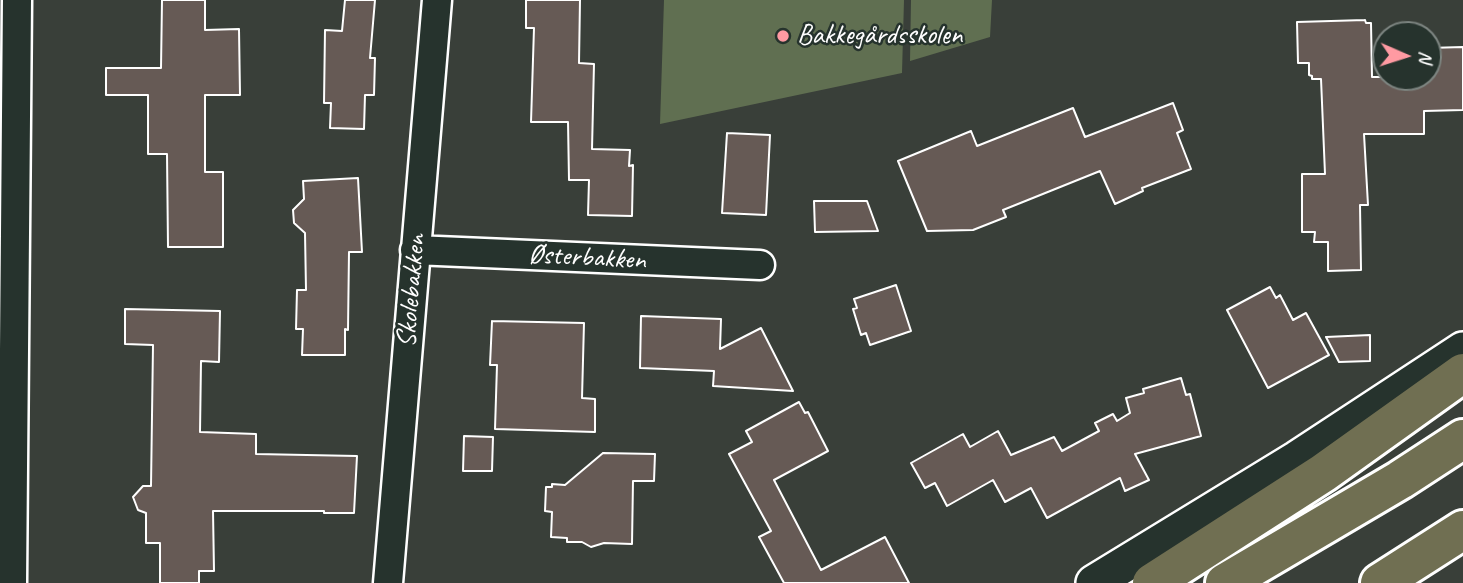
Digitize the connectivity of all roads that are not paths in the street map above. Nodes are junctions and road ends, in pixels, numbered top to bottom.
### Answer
1 (17, 0) edge
2 (437, 0) edge
3 (415, 250) junction
4 (760, 265) dead end
5 (1463, 350) edge
6 (1463, 373) edge
7 (1463, 439) edge
8 (1463, 530) edge
9 (12, 583) edge
10 (388, 583) edge
11 (1094, 583) edge
12 (1152, 583) edge
13 (1225, 583) edge
14 (1380, 583) edge

1 - 9 street
2 - 3 street, Skolebakken
3 - 4 street, Østerbakken
3 - 10 street, Skolebakken
5 - 11 street
6 - 12 highway
7 - 13 highway
8 - 14 highway

